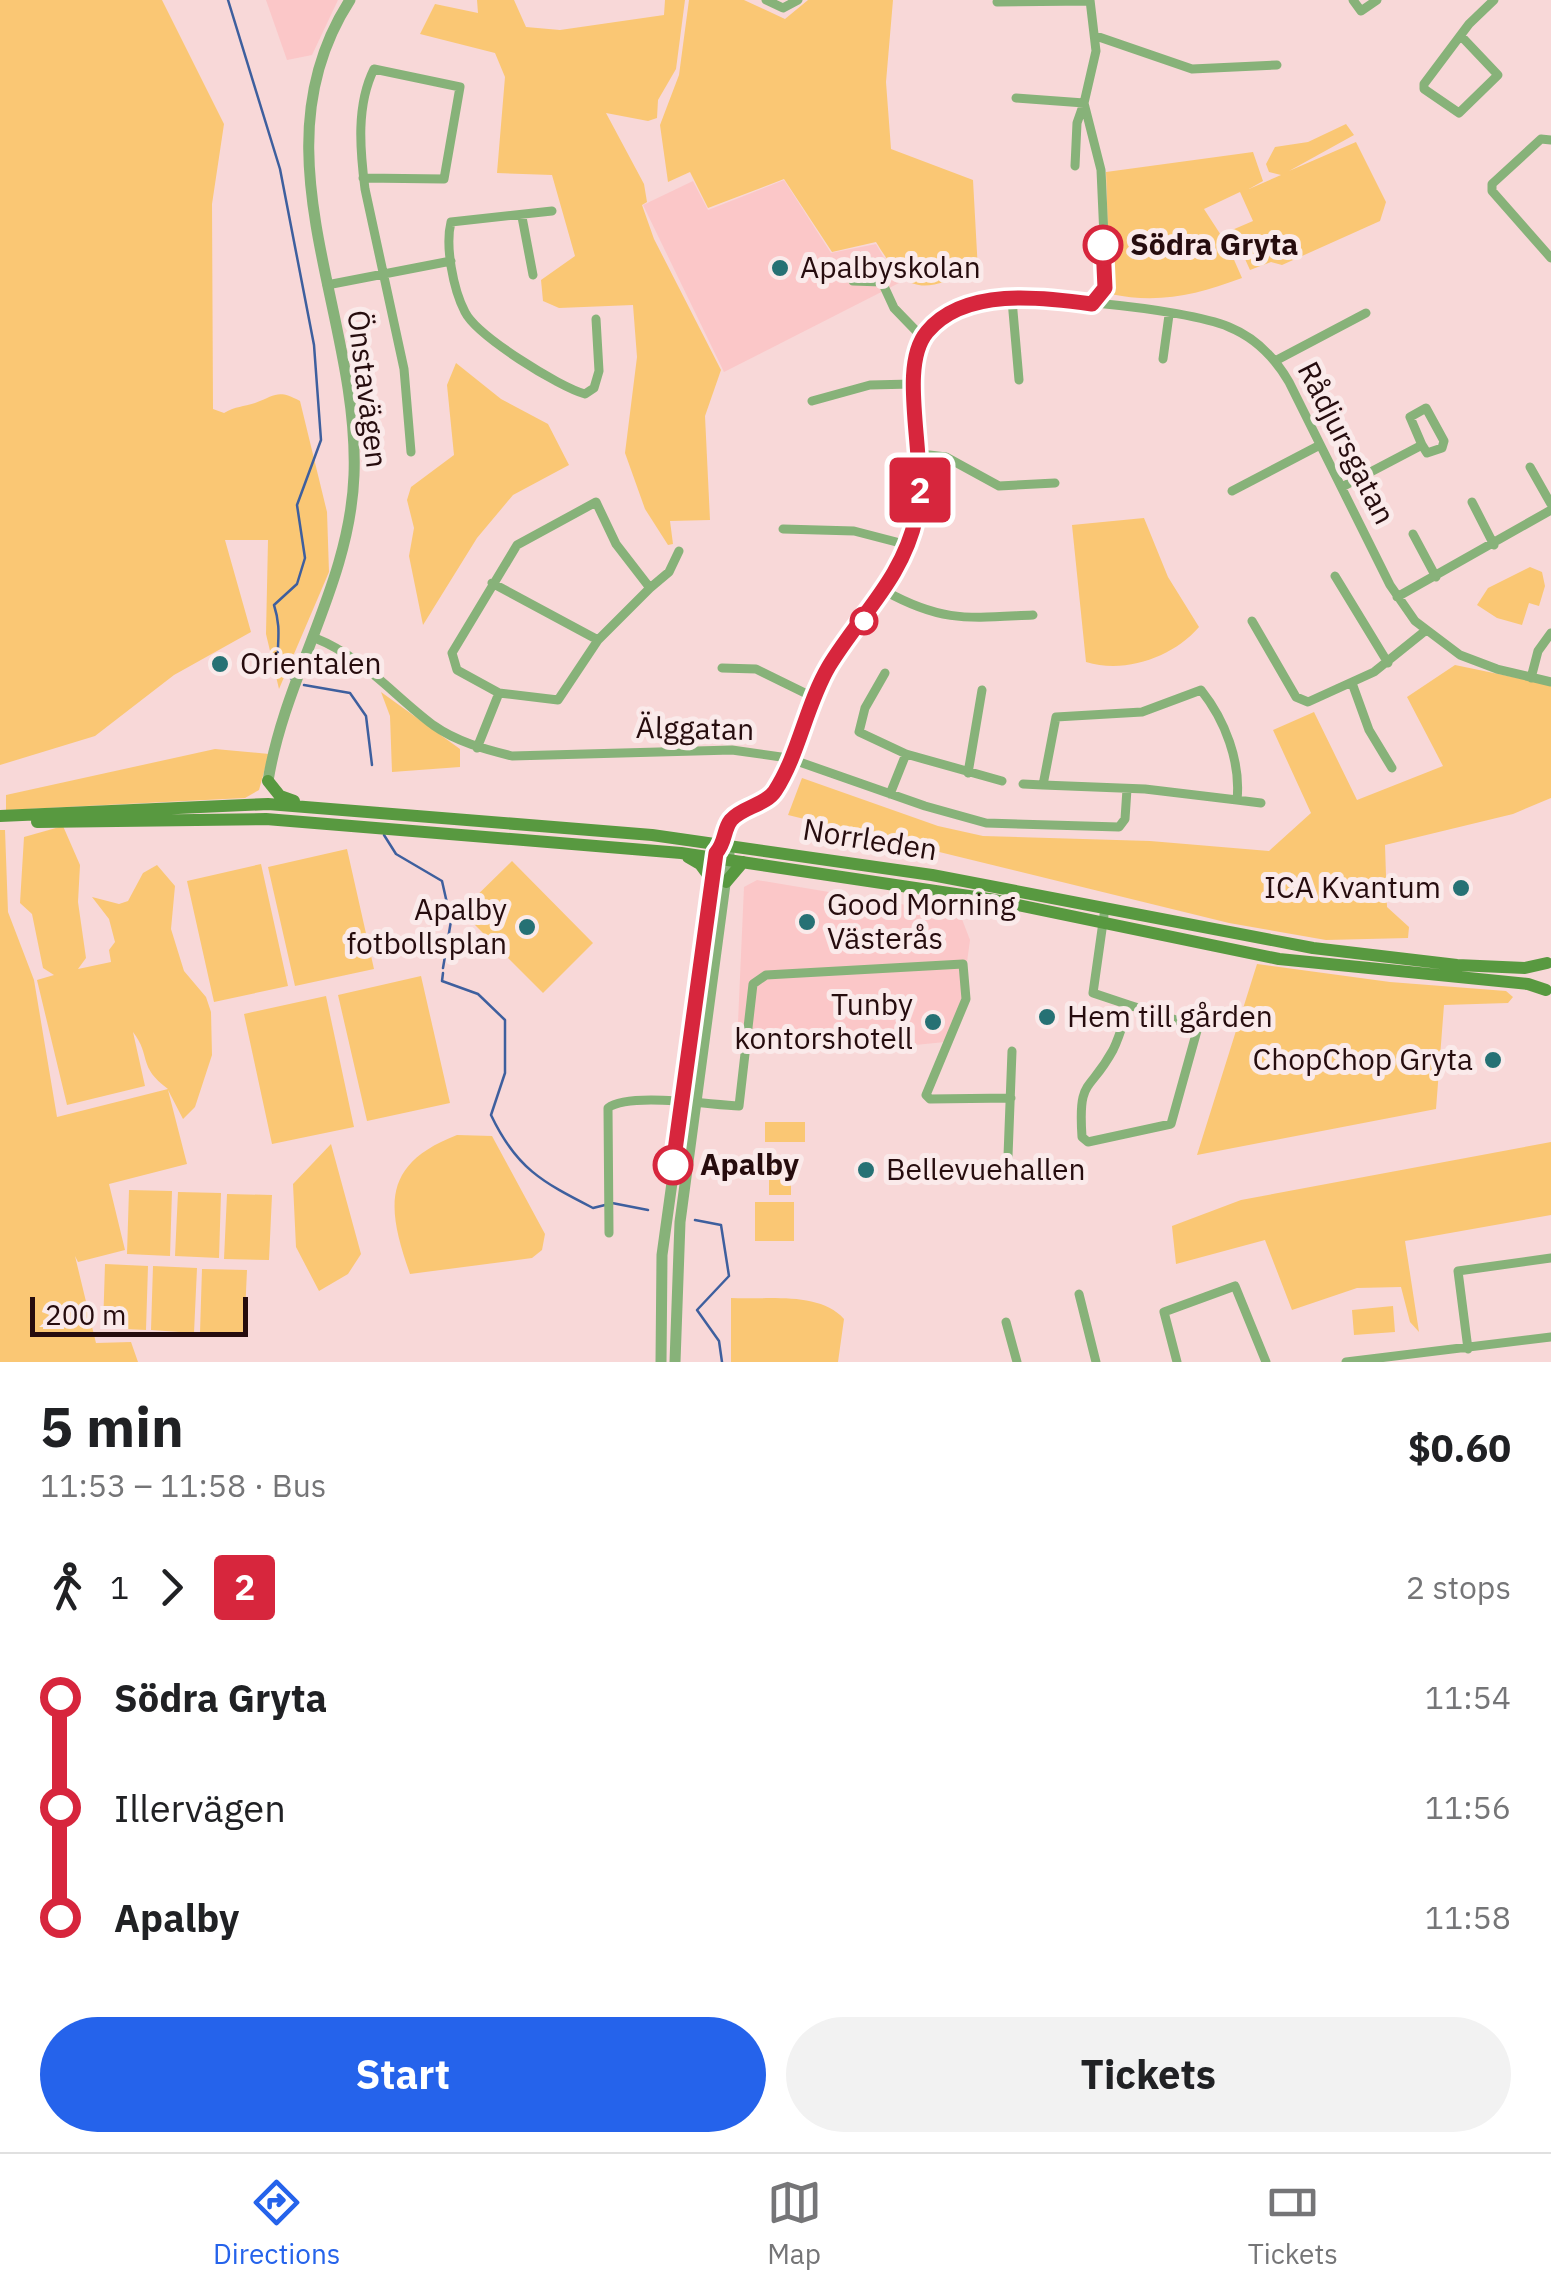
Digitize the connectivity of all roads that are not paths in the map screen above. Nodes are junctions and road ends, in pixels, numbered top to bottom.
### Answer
1 (350, 0) edge
2 (766, 0) edge
3 (798, 0) edge
4 (1090, 0) edge
5 (1353, 0) edge
6 (1377, 0) edge
7 (1494, 0) edge
8 (997, 2) edge
9 (1096, 36) junction
10 (1461, 36) junction
11 (1277, 65) dead end
12 (1016, 98) dead end
13 (1084, 102) junction
14 (1551, 140) edge
15 (1075, 166) dead end
16 (364, 178) junction
17 (552, 211) dead end
18 (522, 216) junction
19 (1551, 258) edge
20 (452, 260) junction
21 (382, 273) junction
22 (534, 275) dead end
23 (882, 282) dead end
24 (328, 285) junction
25 (1012, 300) junction
26 (1092, 304) junction
27 (1366, 313) dead end
28 (1170, 314) junction
29 (596, 319) dead end
30 (922, 338) junction
31 (1163, 358) dead end
32 (1275, 361) junction
33 (1019, 380) dead end
34 (912, 384) junction
35 (812, 401) dead end
36 (1422, 444) junction
37 (1320, 445) junction
38 (411, 452) dead end
39 (922, 454) junction
40 (1530, 467) dead end
41 (1054, 483) dead end
42 (1342, 487) junction
43 (1232, 491) dead end
44 (1472, 502) dead end
45 (1551, 507) edge
46 (783, 529) dead end
47 (1413, 534) dead end
48 (1494, 545) junction
49 (908, 546) junction
50 (680, 552) dead end
51 (1335, 576) dead end
52 (1436, 576) junction
53 (492, 583) junction
54 (650, 588) junction
55 (885, 590) junction
56 (1397, 597) junction
57 (1033, 615) dead end
58 (1252, 621) dead end
59 (1425, 631) junction
60 (1551, 633) edge
61 (315, 638) junction
62 (598, 640) junction
63 (1388, 663) junction
64 (722, 668) dead end
65 (885, 674) dead end
66 (1530, 678) junction
67 (1551, 682) edge
68 (1352, 683) junction
69 (982, 690) dead end
70 (499, 693) junction
71 (813, 697) junction
72 (477, 748) junction
73 (906, 754) junction
74 (788, 758) junction
75 (1392, 768) dead end
76 (968, 773) junction
77 (268, 781) junction
78 (1002, 782) dead end
79 (1023, 784) dead end
80 (1043, 785) junction
81 (1127, 789) junction
82 (890, 794) junction
83 (1236, 800) junction
84 (1262, 803) dead end
85 (246, 804) junction
86 (315, 807) junction
87 (267, 812) junction
88 (0, 820) edge
89 (725, 844) junction
90 (681, 853) junction
91 (729, 860) junction
92 (718, 881) junction
93 (1104, 915) junction
94 (1549, 962) edge
95 (1549, 992) edge
96 (1129, 1005) junction
97 (1012, 1051) dead end
98 (1011, 1098) junction
99 (680, 1105) junction
100 (695, 1105) junction
101 (1008, 1156) dead end
102 (609, 1233) dead end
103 (1551, 1258) edge
104 (1079, 1294) dead end
105 (1006, 1322) dead end
106 (1551, 1337) edge
107 (1468, 1349) junction
108 (660, 1362) edge
109 (675, 1362) edge
110 (1017, 1362) edge
111 (1096, 1362) edge
112 (1177, 1362) edge
113 (1266, 1362) edge
114 (1346, 1362) edge

1 - 24 street, Önstavägen
2 - 3 street
4 - 8 street
4 - 9 street
5 - 6 street
7 - 10 street
9 - 11 street
9 - 13 street
10 - 10 street
12 - 13 street
13 - 15 street
13 - 26 street
14 - 19 street
16 - 16 street
16 - 21 street
17 - 18 street
18 - 20 street
18 - 22 street
20 - 21 street
20 - 29 street
21 - 24 street
21 - 38 street
23 - 30 street
24 - 61 street, Önstavägen
25 - 26 street, Rådjursgatan
25 - 30 street, Rådjursgatan
25 - 33 street
26 - 28 street, Rådjursgatan
27 - 32 street
28 - 31 street
28 - 32 street, Rådjursgatan
30 - 34 street
32 - 37 street, Rådjursgatan
34 - 35 street
34 - 39 street
36 - 36 street
36 - 42 street
37 - 42 street, Rådjursgatan
37 - 43 street
39 - 41 street
39 - 49 street
40 - 45 street
42 - 56 street, Rådjursgatan
44 - 48 street
45 - 48 street
46 - 49 street
47 - 52 street
48 - 52 street
49 - 55 street
50 - 54 street
51 - 63 street
52 - 56 street
53 - 54 street
53 - 62 street
53 - 70 street
54 - 62 street
55 - 57 street
55 - 71 street
56 - 59 street, Rådjursgatan
58 - 68 street
59 - 63 street
59 - 66 street, Rådjursgatan
60 - 66 street
61 - 72 street, Älggatan
61 - 77 street, Önstavägen
62 - 70 street
63 - 68 street
64 - 71 street
65 - 73 street
66 - 67 street, Rådjursgatan
68 - 75 street
69 - 76 street
70 - 72 street
71 - 74 street
72 - 74 street, Älggatan
73 - 76 street
73 - 82 street
74 - 82 street, Älggatan
74 - 89 street
76 - 78 street
77 - 85 main road
77 - 86 main road
77 - 87 main road
79 - 80 street
80 - 81 street
80 - 83 street
81 - 82 street, Älggatan
81 - 83 street
83 - 84 street
85 - 87 main road, Norrleden
85 - 88 main road, Norrleden
86 - 87 main road, Norrleden
86 - 89 main road, Norrleden
87 - 88 main road, Norrleden
87 - 90 main road, Norrleden
89 - 91 street
89 - 93 main road, Norrleden
90 - 91 main road, Norrleden
90 - 92 main road
91 - 92 main road
91 - 92 street
91 - 93 main road, Norrleden
92 - 99 street
92 - 100 street
93 - 94 main road, Norrleden
93 - 95 main road, Norrleden
93 - 96 street
94 - 95 main road
96 - 96 street
97 - 98 street
98 - 100 street
98 - 101 street
99 - 100 street
99 - 102 street
99 - 108 street
100 - 109 street
103 - 107 street
104 - 111 street
105 - 110 street
106 - 107 street
107 - 114 street
112 - 113 street

